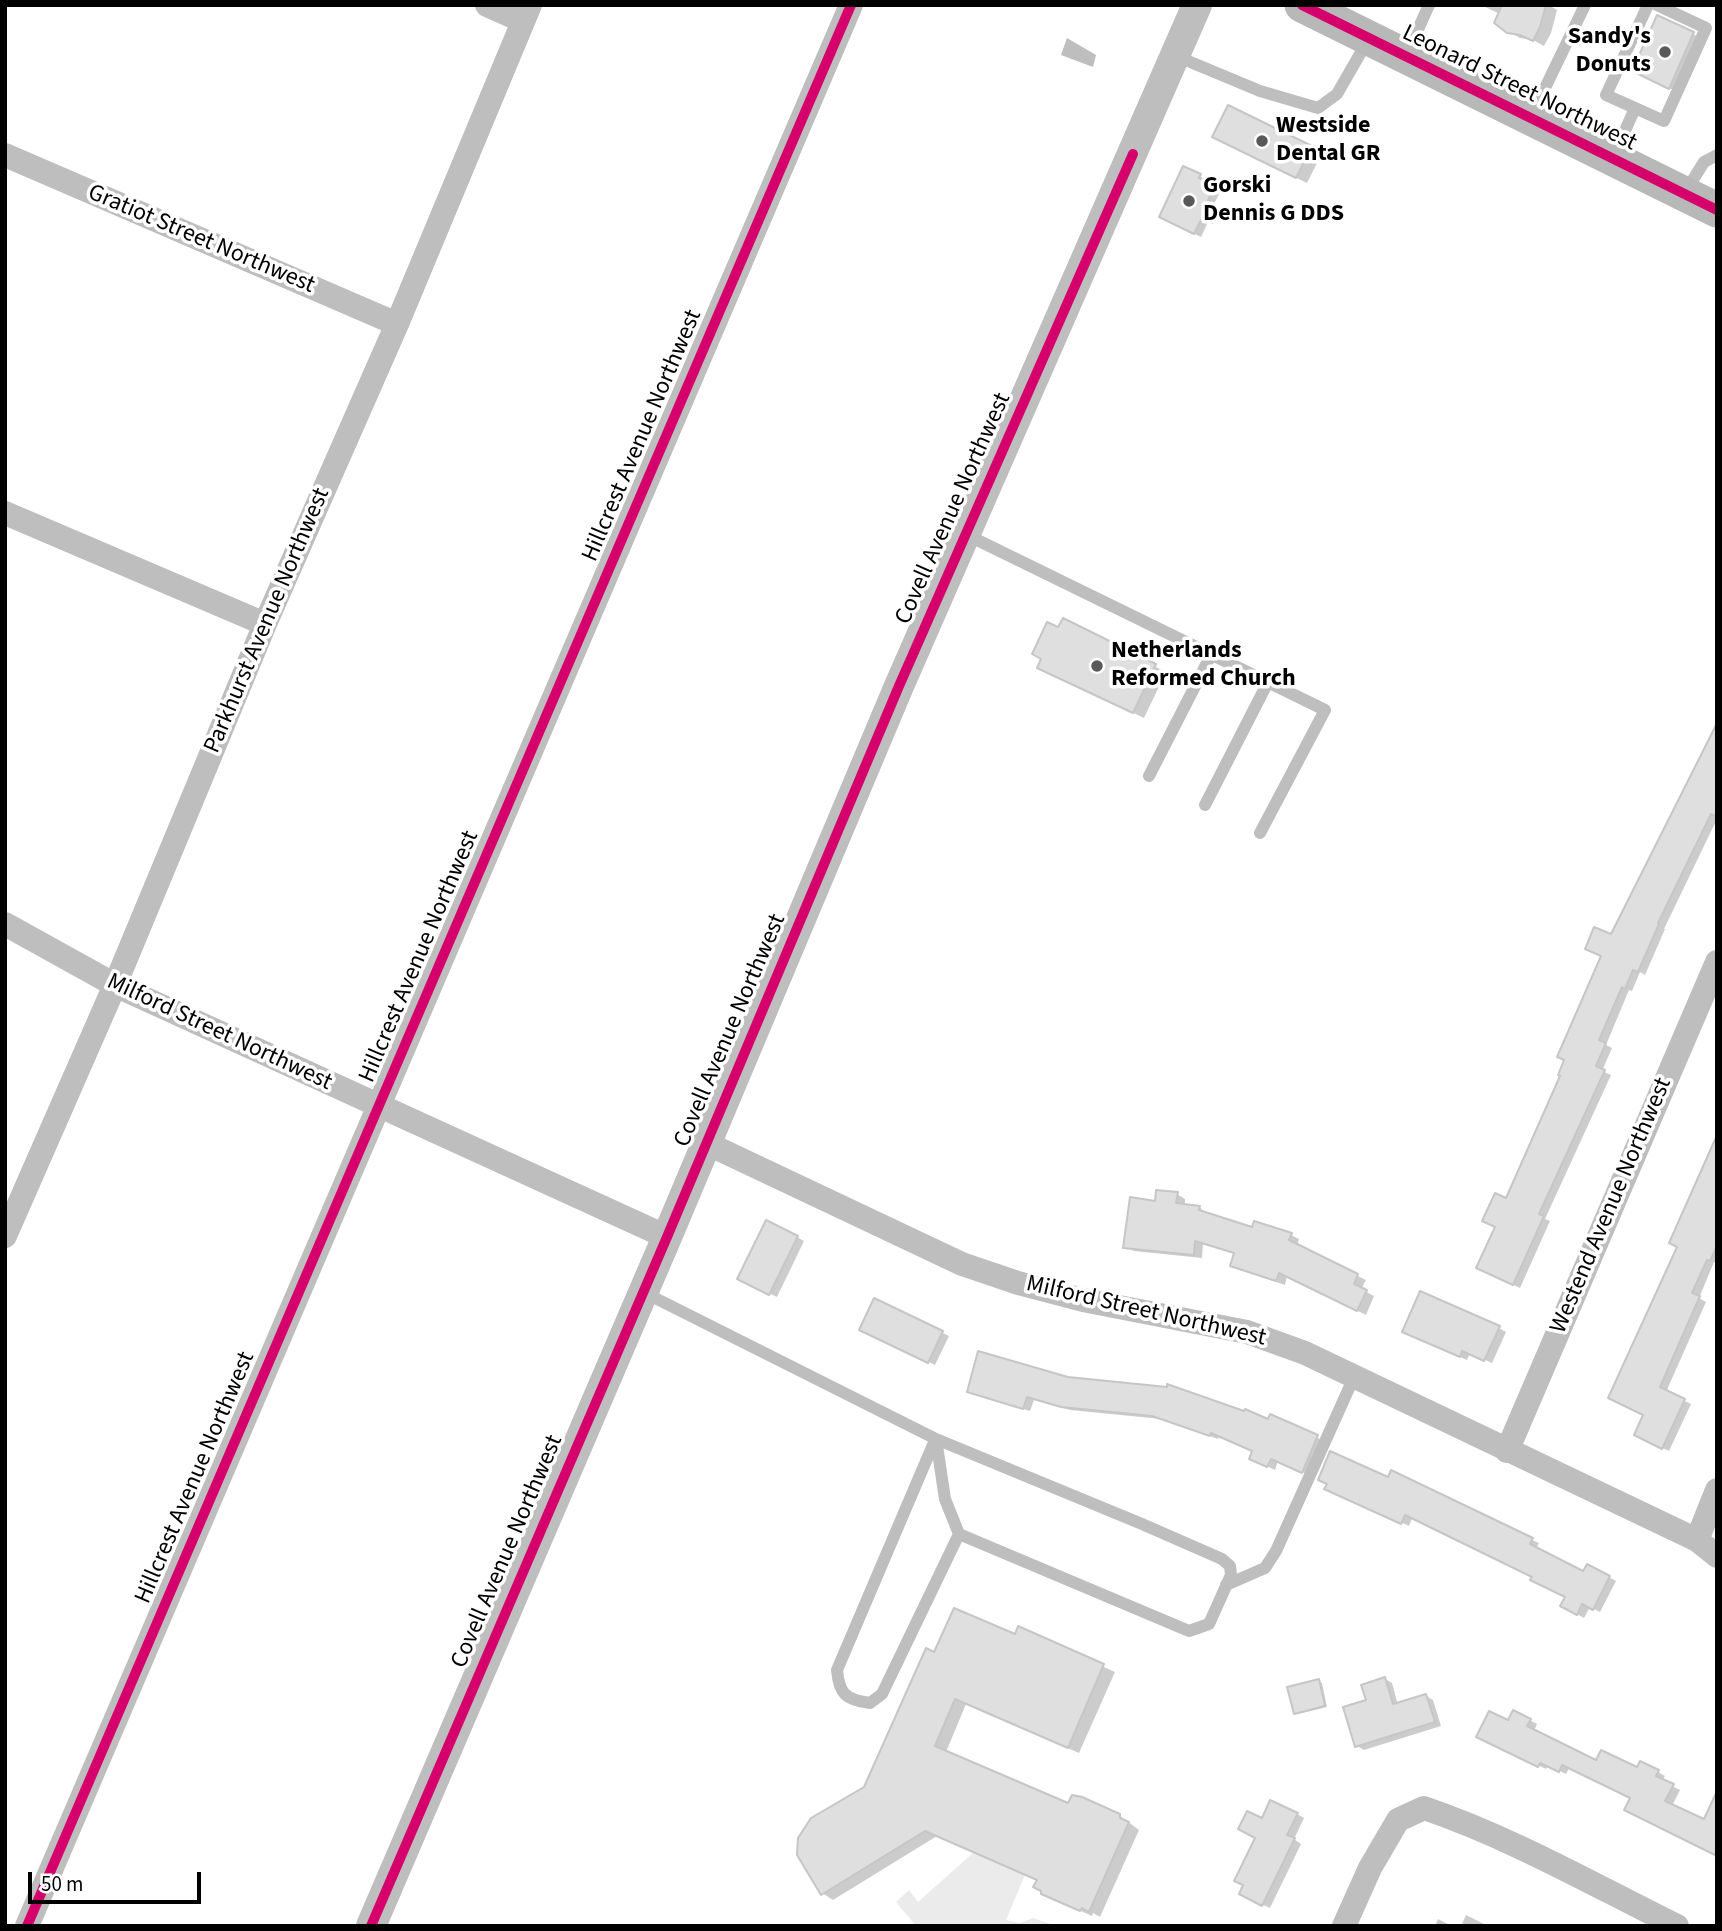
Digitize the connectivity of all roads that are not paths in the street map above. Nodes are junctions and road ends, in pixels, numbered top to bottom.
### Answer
1 (487, 5) edge
2 (851, 5) edge
3 (1198, 5) edge
4 (1302, 5) edge
5 (1429, 5) edge
6 (1585, 5) edge
7 (1647, 5) edge
8 (1657, 5) edge
9 (527, 13) edge
10 (1354, 27) junction
11 (1175, 56) junction
12 (1406, 56) junction
13 (1635, 108) junction
14 (1531, 118) junction
15 (5, 155) edge
16 (1717, 155) edge
17 (1613, 158) junction
18 (1684, 194) junction
19 (1717, 210) edge
20 (397, 324) junction
21 (5, 513) edge
22 (967, 535) junction
23 (265, 624) junction
24 (1211, 655) junction
25 (1268, 682) junction
26 (1149, 776) dead end
27 (1205, 804) dead end
28 (1260, 833) dead end
29 (5, 924) edge
30 (1717, 962) edge
31 (115, 985) junction
32 (379, 1107) junction
33 (706, 1143) junction
34 (5, 1236) edge
35 (667, 1237) junction
36 (642, 1292) junction
37 (1354, 1377) junction
38 (936, 1439) junction
39 (1507, 1451) junction
40 (1717, 1490) edge
41 (959, 1534) junction
42 (1697, 1540) junction
43 (1717, 1556) edge
44 (1226, 1585) junction
45 (27, 1926) edge
46 (371, 1926) edge
47 (1344, 1926) edge
48 (1677, 1926) edge

1 - 9 street
2 - 32 street, Hillcrest Avenue Northwest
3 - 11 street, Covell Avenue Northwest
4 - 10 main road, Leonard Street Northwest
5 - 12 lane
6 - 14 lane
7 - 13 lane
8 - 13 lane
9 - 20 street, Parkhurst Avenue Northwest
10 - 11 lane
10 - 12 main road, Leonard Street Northwest
11 - 22 street, Covell Avenue Northwest
12 - 14 main road, Leonard Street Northwest
13 - 17 lane
14 - 17 main road, Leonard Street Northwest
15 - 20 street, Gratiot Street Northwest
16 - 18 lane
17 - 18 main road, Leonard Street Northwest
18 - 19 main road, Leonard Street Northwest
20 - 23 street, Parkhurst Avenue Northwest
21 - 23 street
22 - 24 lane
22 - 33 street, Covell Avenue Northwest
23 - 31 street, Parkhurst Avenue Northwest
24 - 25 lane
24 - 26 lane
25 - 27 lane
25 - 28 lane
29 - 31 street, Milford Street Northwest
30 - 39 street, Westend Avenue Northwest
31 - 32 street, Milford Street Northwest
31 - 34 street, Parkhurst Avenue Northwest
32 - 35 street, Milford Street Northwest
32 - 45 street, Hillcrest Avenue Northwest
33 - 35 street, Covell Avenue Northwest
33 - 37 street, Milford Street Northwest
35 - 36 street, Covell Avenue Northwest
36 - 38 lane
36 - 46 street, Covell Avenue Northwest
37 - 39 street, Milford Street Northwest
37 - 44 lane
38 - 41 lane
38 - 41 lane
38 - 44 lane
39 - 42 street, Milford Street Northwest
40 - 42 street
41 - 44 lane
42 - 43 street, Milford Street Northwest
47 - 48 street

